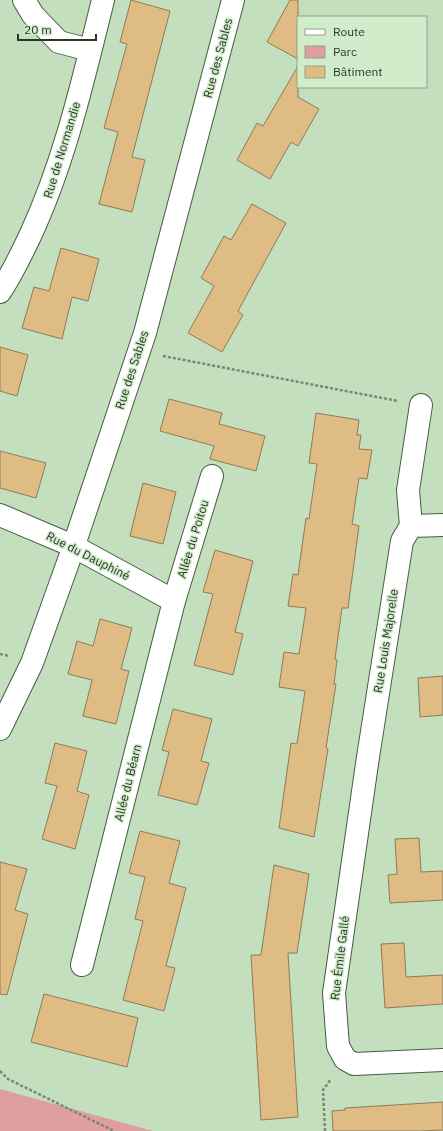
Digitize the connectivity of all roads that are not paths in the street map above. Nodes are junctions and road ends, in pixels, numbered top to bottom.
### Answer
1 (24, 0) edge
2 (103, 0) edge
3 (233, 0) edge
4 (90, 50) junction
5 (0, 292) edge
6 (421, 405) road end
7 (212, 476) dead end
8 (0, 515) edge
9 (443, 524) edge
10 (411, 526) junction
11 (73, 546) junction
12 (174, 601) junction
13 (0, 729) edge
14 (368, 757) joint
15 (82, 965) dead end
16 (443, 1060) edge

1 - 4 street
2 - 4 street, Rue de Normandie
3 - 11 street, Rue des Sables
4 - 5 street, Rue de Normandie
6 - 10 street
7 - 12 street, Allée du Poitou
8 - 11 street, Rue du Dauphiné
9 - 10 street
10 - 14 street, Rue Louis Majorelle
11 - 12 street, Rue du Dauphiné
11 - 13 street, Rue des Sables
12 - 15 street, Allée du Béarn
14 - 16 street, Rue Émile Gallé

